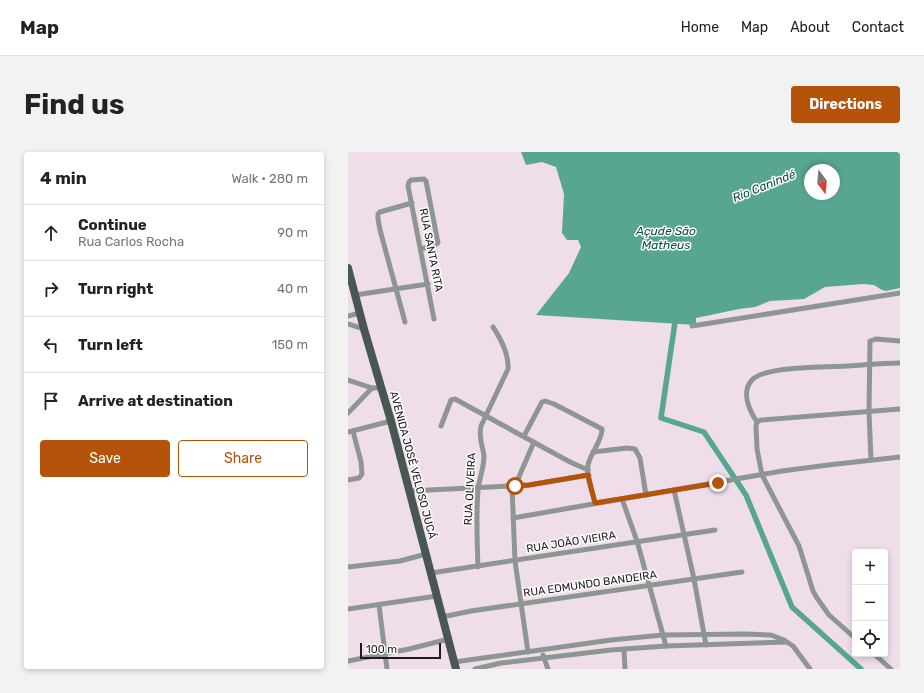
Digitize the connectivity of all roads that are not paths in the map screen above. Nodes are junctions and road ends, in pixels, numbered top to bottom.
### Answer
1 (412, 203) junction
2 (421, 249) junction
3 (348, 268) edge
4 (428, 284) junction
5 (396, 288) junction
6 (900, 293) edge
7 (355, 294) junction
8 (360, 313) junction
9 (348, 316) edge
10 (434, 319) dead end
11 (405, 322) dead end
12 (348, 324) edge
13 (493, 326) dead end
14 (692, 326) dead end
15 (364, 329) junction
16 (900, 341) edge
17 (900, 363) edge
18 (870, 364) junction
19 (348, 380) edge
20 (377, 388) junction
21 (900, 409) edge
22 (348, 412) edge
23 (869, 412) junction
24 (486, 415) junction
25 (391, 421) junction
26 (757, 422) junction
27 (441, 426) dead end
28 (351, 431) edge
29 (524, 436) junction
30 (534, 442) junction
31 (592, 452) junction
32 (900, 458) edge
33 (871, 460) junction
34 (588, 472) junction
35 (762, 475) junction
36 (348, 480) edge
37 (513, 486) junction
38 (478, 487) junction
39 (674, 490) junction
40 (409, 491) junction
41 (646, 495) junction
42 (622, 499) junction
43 (595, 503) junction
44 (512, 518) junction
45 (715, 530) dead end
46 (683, 535) junction
47 (637, 541) junction
48 (426, 554) junction
49 (515, 561) junction
50 (348, 566) edge
51 (478, 567) junction
52 (742, 572) dead end
53 (431, 573) junction
54 (694, 579) junction
55 (650, 585) junction
56 (437, 596) junction
57 (521, 604) junction
58 (378, 605) junction
59 (348, 609) edge
60 (442, 616) junction
61 (703, 634) junction
62 (662, 635) junction
63 (852, 635) edge
64 (449, 639) junction
65 (787, 642) junction
66 (706, 645) junction
67 (666, 646) junction
68 (624, 649) junction
69 (542, 650) junction
70 (528, 652) junction
71 (386, 654) junction
72 (544, 657) junction
73 (877, 657) edge
74 (348, 661) edge
75 (455, 665) edge
76 (387, 669) edge
77 (475, 669) edge
78 (548, 669) edge
79 (625, 669) edge
80 (810, 669) edge
81 (891, 669) edge

1 - 2 street, RUA SANTA RITA
1 - 2 street, RUA SANTA RITA
1 - 5 street
2 - 4 street, RUA SANTA RITA
3 - 7 main road, AVENIDA JOSÉ VELOSO JUCÁ
4 - 5 street
4 - 10 street, RUA SANTA RITA
5 - 7 street
5 - 11 street
6 - 14 street
7 - 8 main road, AVENIDA JOSÉ VELOSO JUCÁ
8 - 9 street
8 - 15 main road, AVENIDA JOSÉ VELOSO JUCÁ
12 - 15 street
13 - 24 street, RUA OLIVEIRA
15 - 20 main road, AVENIDA JOSÉ VELOSO JUCÁ
16 - 18 street
17 - 18 street
18 - 23 street
18 - 26 street
19 - 20 street
20 - 22 street
20 - 25 main road, AVENIDA JOSÉ VELOSO JUCÁ
21 - 23 street
23 - 26 street
23 - 33 street
24 - 27 street
24 - 29 street
24 - 38 street, RUA OLIVEIRA
25 - 28 street
25 - 40 main road, AVENIDA JOSÉ VELOSO JUCÁ
26 - 35 street
28 - 36 street
29 - 30 street
29 - 31 street
30 - 34 street
30 - 37 street
31 - 34 street
31 - 41 street
32 - 33 street
33 - 35 street
34 - 37 street
34 - 43 street
35 - 39 street
35 - 63 street
37 - 38 street
37 - 44 street
38 - 40 street
38 - 51 street, RUA OLIVEIRA
39 - 41 street
39 - 46 street
40 - 48 main road, AVENIDA JOSÉ VELOSO JUCÁ
41 - 42 street
42 - 43 street
42 - 47 street
43 - 44 street
44 - 49 street
45 - 46 street, RUA JOÃO VIEIRA
46 - 47 street, RUA JOÃO VIEIRA
46 - 54 street
47 - 49 street, RUA JOÃO VIEIRA
47 - 55 street
48 - 50 street
48 - 53 main road, AVENIDA JOSÉ VELOSO JUCÁ
49 - 51 street, RUA JOÃO VIEIRA
49 - 57 street
51 - 53 street, RUA JOÃO VIEIRA
52 - 54 street, RUA EDMUNDO BANDEIRA
53 - 56 main road, AVENIDA JOSÉ VELOSO JUCÁ
54 - 55 street, RUA EDMUNDO BANDEIRA
54 - 61 street
55 - 57 street, RUA EDMUNDO BANDEIRA
55 - 62 street
56 - 58 street
56 - 60 main road, AVENIDA JOSÉ VELOSO JUCÁ
57 - 60 street, RUA EDMUNDO BANDEIRA
57 - 70 street
58 - 59 street
58 - 71 street
60 - 64 main road, AVENIDA JOSÉ VELOSO JUCÁ
61 - 62 street
61 - 65 street
61 - 66 street
62 - 67 street
62 - 69 street
64 - 71 street
64 - 75 main road, AVENIDA JOSÉ VELOSO JUCÁ
65 - 66 street
65 - 80 street
66 - 67 street
67 - 68 street
68 - 72 street
68 - 79 street
69 - 70 street
69 - 72 street
70 - 75 street
71 - 74 street
71 - 76 street
72 - 77 street
72 - 78 street
73 - 81 street

